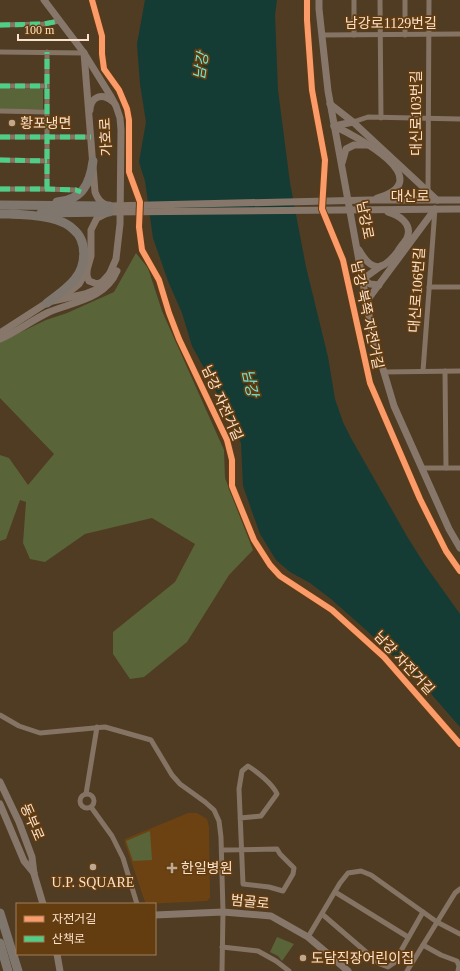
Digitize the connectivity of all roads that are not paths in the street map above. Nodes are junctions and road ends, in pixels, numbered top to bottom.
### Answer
1 (44, 0) edge
2 (320, 0) edge
3 (354, 0) edge
4 (380, 0) edge
5 (405, 0) edge
6 (429, 0) edge
7 (59, 21) junction
8 (0, 25) edge
9 (405, 34) junction
10 (429, 34) junction
11 (460, 34) edge
12 (322, 35) junction
13 (354, 35) junction
14 (380, 35) junction
15 (0, 52) edge
16 (47, 52) junction
17 (84, 52) junction
18 (0, 86) edge
19 (47, 86) junction
20 (114, 102) junction
21 (330, 104) junction
22 (0, 111) edge
23 (47, 112) junction
24 (381, 118) junction
25 (428, 119) junction
26 (460, 119) edge
27 (353, 122) junction
28 (90, 126) junction
29 (334, 126) junction
30 (0, 137) edge
31 (47, 137) junction
32 (91, 137) junction
33 (369, 145) junction
34 (0, 160) edge
35 (47, 161) junction
36 (93, 161) junction
37 (341, 167) junction
38 (0, 189) edge
39 (47, 189) junction
40 (428, 191) junction
41 (81, 192) junction
42 (370, 200) junction
43 (437, 200) junction
44 (460, 200) edge
45 (0, 205) edge
46 (10, 205) junction
47 (109, 209) junction
48 (374, 209) junction
49 (435, 209) junction
50 (460, 209) edge
51 (0, 214) edge
52 (12, 214) junction
53 (120, 224) junction
54 (357, 248) junction
55 (381, 266) junction
56 (87, 270) junction
57 (112, 272) junction
58 (363, 279) junction
59 (377, 285) junction
60 (429, 287) junction
61 (460, 287) edge
62 (60, 299) junction
63 (366, 302) junction
64 (47, 303) junction
65 (26, 325) junction
66 (0, 333) edge
67 (0, 339) edge
68 (445, 371) junction
69 (460, 371) edge
70 (383, 372) junction
71 (423, 372) junction
72 (421, 468) junction
73 (446, 468) junction
74 (460, 468) edge
75 (459, 545) edge
76 (0, 715) edge
77 (97, 727) junction
78 (0, 782) edge
79 (86, 794) junction
80 (0, 804) edge
81 (90, 807) junction
82 (240, 818) junction
83 (222, 850) junction
84 (241, 850) junction
85 (34, 874) junction
86 (460, 889) edge
87 (335, 892) junction
88 (43, 903) edge
89 (137, 903) edge
90 (223, 912) junction
91 (423, 912) junction
92 (0, 913) edge
93 (322, 914) junction
94 (156, 915) edge
95 (437, 922) junction
96 (460, 934) edge
97 (308, 937) junction
98 (408, 938) junction
99 (0, 943) edge
100 (423, 945) junction
101 (222, 947) junction
102 (57, 955) edge
103 (0, 963) edge
104 (223, 968) edge
105 (3, 971) edge
106 (8, 971) edge
107 (18, 971) edge
108 (60, 971) edge
109 (226, 971) edge
110 (289, 971) edge
111 (348, 971) edge
112 (407, 971) edge
113 (458, 971) edge

1 - 7 street, 가호로
2 - 12 street, 남강로
3 - 13 street
4 - 14 street
5 - 9 street
6 - 10 street, 대신로103번길
7 - 8 street
7 - 17 street, 가호로
9 - 10 street, 남강로1129번길
9 - 14 street, 남강로1129번길
10 - 11 street, 남강로1129번길
10 - 25 street, 대신로103번길
12 - 13 street, 남강로1129번길
12 - 21 street, 남강로
13 - 14 street, 남강로1129번길
14 - 24 street
15 - 16 street
16 - 17 street
16 - 19 street
17 - 20 street, 가호로
17 - 28 street
18 - 19 street
19 - 23 street
20 - 28 street
20 - 53 street, 가호로
21 - 27 street
21 - 29 street, 남강로
22 - 23 street
23 - 31 street
24 - 25 street
24 - 27 street
25 - 26 street
25 - 40 street, 대신로103번길
27 - 29 street
27 - 40 street
28 - 32 street
29 - 33 street
29 - 37 street, 남강로
30 - 31 street
31 - 32 street
31 - 35 street
32 - 36 street
33 - 37 street
33 - 42 street
34 - 35 street
35 - 39 street
36 - 41 highway
36 - 47 street
37 - 54 street, 남강로
38 - 39 street
39 - 41 street
40 - 43 street
41 - 46 highway
42 - 43 street, 대신로
42 - 47 street, 대신로
43 - 44 street, 대신로
45 - 46 highway
46 - 47 highway
47 - 48 street, 대신로
47 - 52 highway
47 - 56 street
48 - 49 street, 대신로
48 - 55 street
49 - 50 street, 대신로
49 - 59 street
49 - 60 street, 대신로106번길
51 - 52 highway
52 - 64 highway
53 - 57 street, 가호로
53 - 65 street, 가호로
54 - 55 street
54 - 58 street, 남강로
55 - 58 street
55 - 59 street
56 - 57 street
56 - 62 street
57 - 62 street, 가호로
58 - 59 street
58 - 63 street, 남강로
59 - 63 street
60 - 61 street
60 - 71 street, 대신로106번길
62 - 64 street, 가호로
62 - 65 street
63 - 70 street, 남강로
64 - 66 street, 가호로
65 - 67 street, 가호로
68 - 69 street
68 - 71 street
68 - 73 street
70 - 71 street
70 - 72 street, 남강로
72 - 73 street
72 - 75 street, 남강로
73 - 74 street
76 - 77 street
77 - 79 street
77 - 83 street
78 - 85 street, 동부로
79 - 81 street
79 - 81 street
80 - 85 street, 동부로
81 - 89 street
82 - 82 street
82 - 84 street
83 - 84 street
83 - 90 street
84 - 84 street
85 - 88 street, 동부로
86 - 95 street
87 - 91 street
87 - 93 street
87 - 98 street
90 - 94 street, 범골로
90 - 97 street, 범골로
90 - 101 street
91 - 95 street
91 - 98 street
92 - 107 highway
93 - 97 street
93 - 98 street
95 - 96 street
95 - 100 street
97 - 111 street, 범골로
99 - 106 highway
100 - 112 street
100 - 113 street
101 - 104 street
101 - 110 street
102 - 108 street
103 - 105 highway
104 - 109 street

